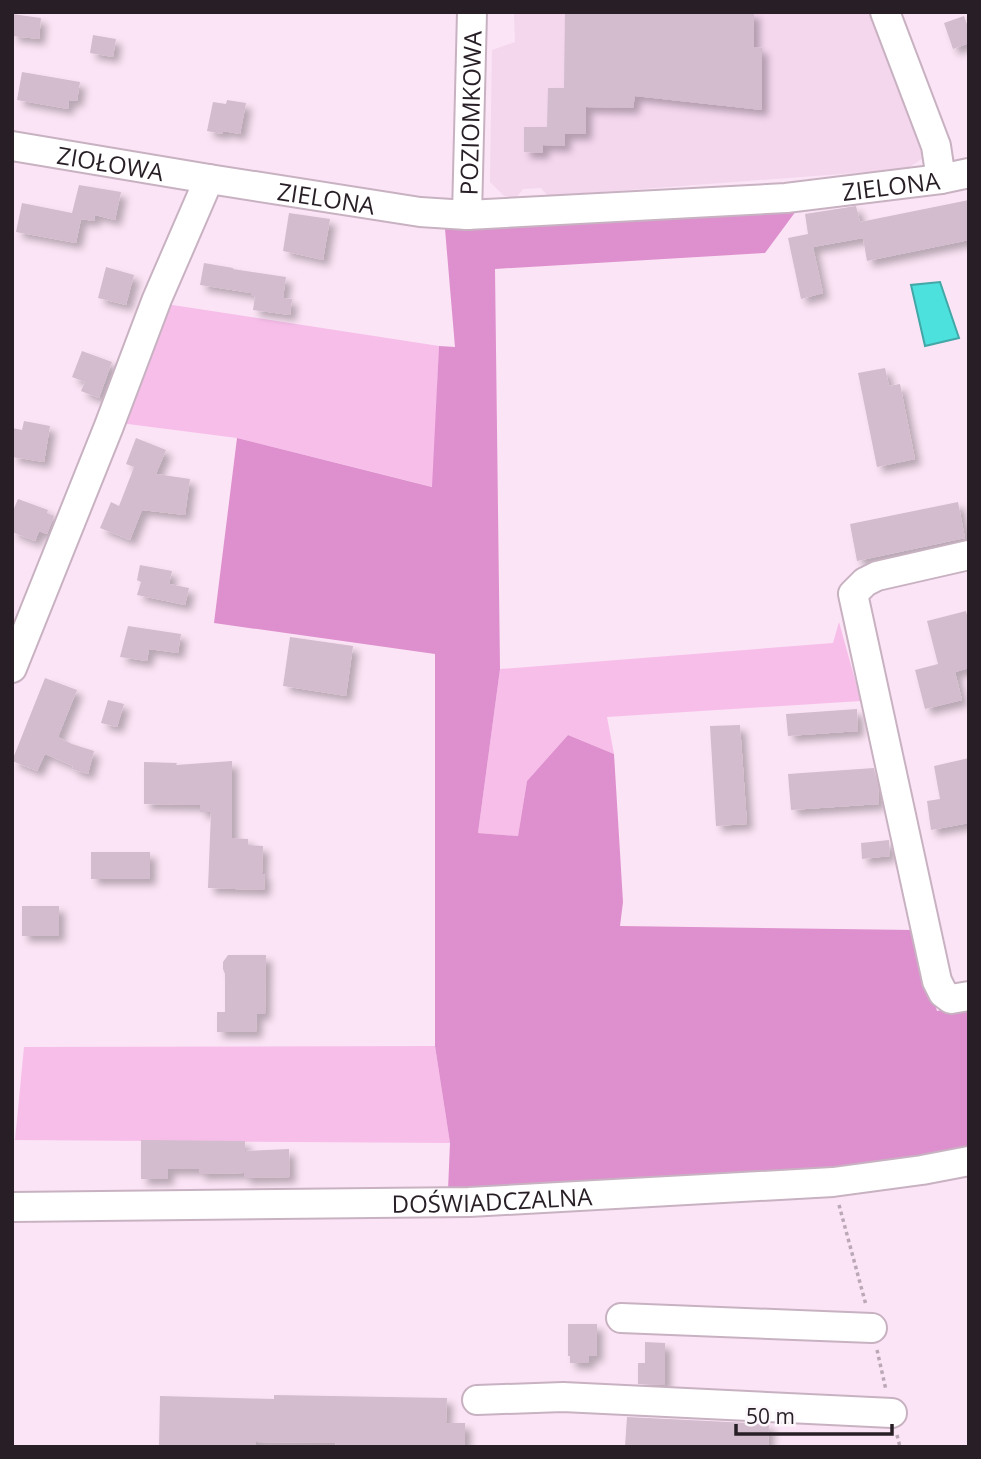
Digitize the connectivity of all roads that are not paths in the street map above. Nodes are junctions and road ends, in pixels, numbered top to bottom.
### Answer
1 (472, 12) edge
2 (885, 12) edge
3 (12, 146) edge
4 (969, 173) edge
5 (209, 179) junction
6 (941, 180) junction
7 (467, 215) junction
8 (969, 555) edge
9 (12, 668) edge
10 (969, 996) edge
11 (969, 1161) edge
12 (12, 1207) edge
13 (621, 1318) dead end
14 (872, 1328) dead end
15 (477, 1400) dead end
16 (892, 1413) dead end

1 - 7 street, POZIOMKOWA
2 - 6 street
3 - 5 street, ZIOŁOWA
4 - 6 street, ZIELONA
5 - 7 street, ZIELONA
5 - 9 street
6 - 7 street, ZIELONA
8 - 10 street
11 - 12 street, DOŚWIADCZALNA
13 - 14 street
15 - 16 street

